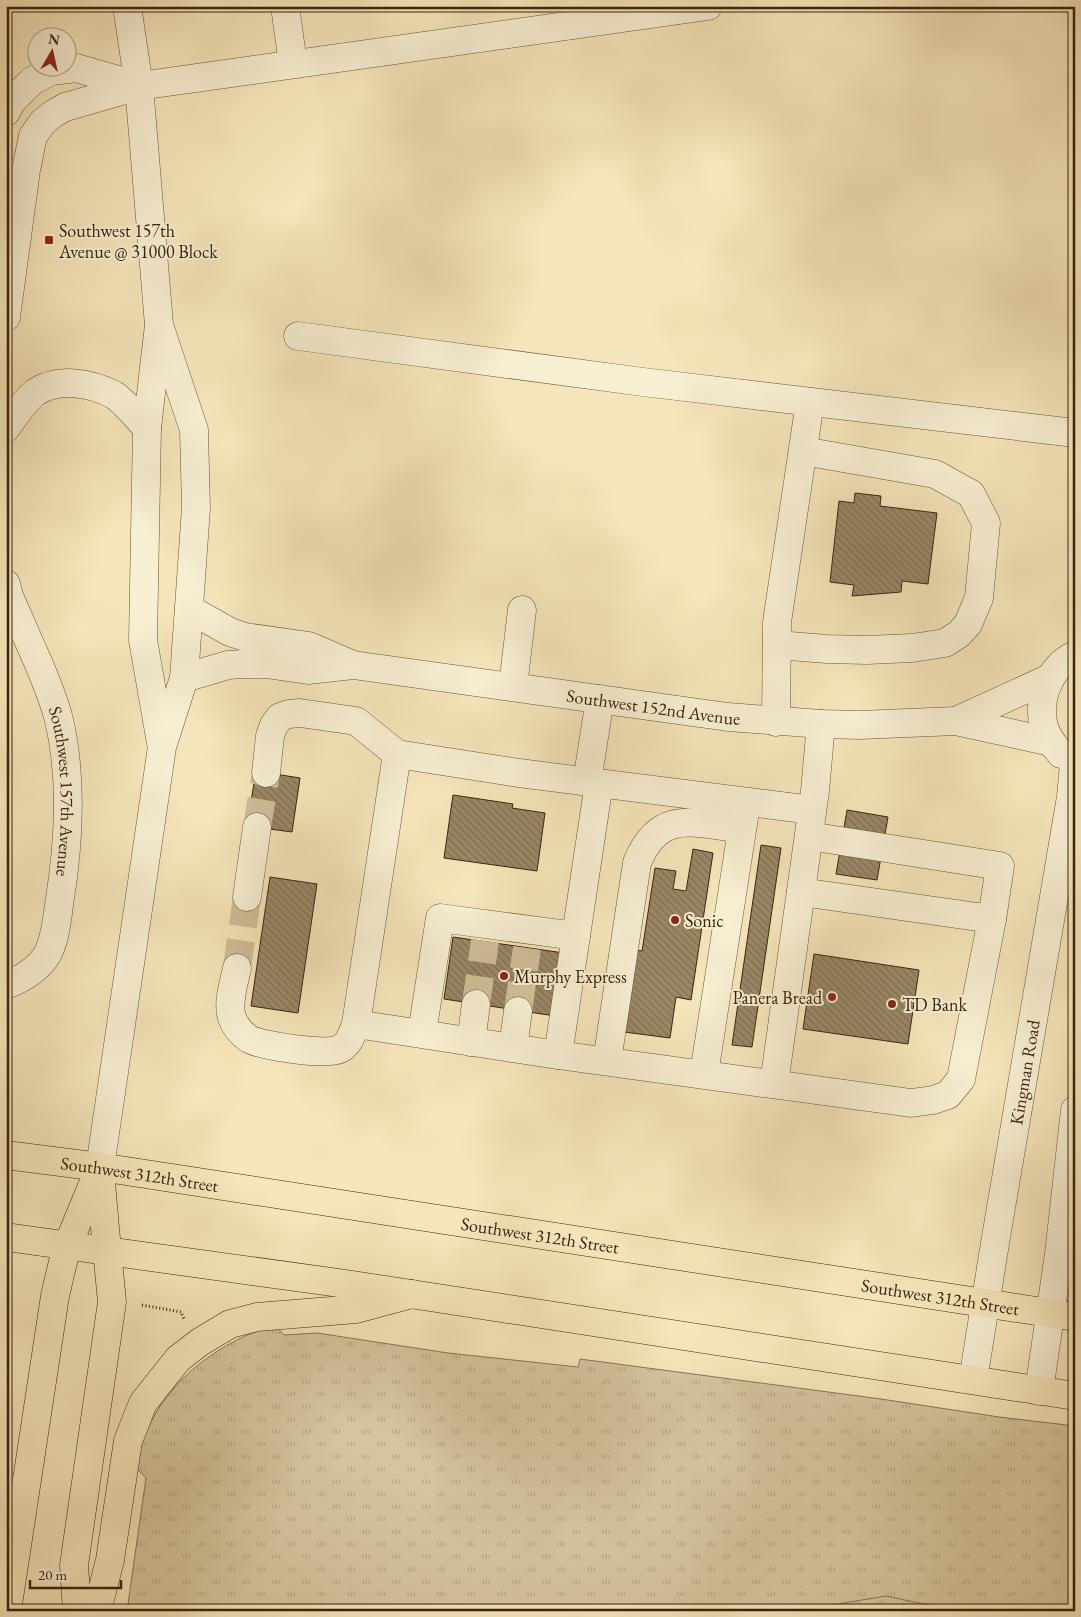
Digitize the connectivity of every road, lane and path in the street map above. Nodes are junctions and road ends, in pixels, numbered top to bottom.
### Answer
1 (127, 6) edge
2 (285, 6) edge
3 (708, 6) edge
4 (293, 64) junction
5 (139, 86) junction
6 (6, 112) edge
7 (6, 317) edge
8 (159, 325) junction
9 (298, 336) dead end
10 (810, 402) junction
11 (6, 428) edge
12 (147, 428) junction
13 (1075, 433) edge
14 (803, 451) junction
15 (6, 584) edge
16 (189, 609) junction
17 (522, 610) dead end
18 (777, 646) junction
19 (1075, 655) edge
20 (353, 664) junction
21 (184, 678) junction
22 (1050, 678) junction
23 (513, 686) junction
24 (600, 699) junction
25 (956, 721) junction
26 (776, 722) junction
27 (822, 724) junction
28 (1051, 742) junction
29 (162, 747) junction
30 (397, 754) junction
31 (1074, 764) edge
32 (266, 772) tunnel mouth
33 (593, 782) junction
34 (746, 801) junction
35 (811, 823) junction
36 (257, 827) tunnel mouth
37 (742, 829) junction
38 (801, 892) junction
39 (247, 898) tunnel mouth
40 (992, 919) junction
41 (576, 936) junction
42 (237, 968) tunnel mouth
43 (6, 984) edge
44 (476, 1004) tunnel mouth
45 (518, 1011) tunnel mouth
46 (356, 1024) junction
47 (422, 1033) junction
48 (470, 1042) junction
49 (513, 1048) junction
50 (558, 1055) junction
51 (607, 1061) junction
52 (704, 1074) junction
53 (774, 1084) junction
54 (1075, 1110) edge
55 (6, 1155) edge
56 (100, 1167) junction
57 (6, 1237) edge
58 (67, 1246) junction
59 (107, 1250) junction
60 (412, 1294) junction
61 (985, 1303) junction
62 (142, 1305) dead end
63 (1063, 1315) edge
64 (185, 1322) dead end
65 (973, 1380) junction
66 (1038, 1391) junction
67 (1075, 1396) edge
68 (8, 1611) edge
69 (77, 1611) edge
70 (97, 1611) edge

1 - 5 street
2 - 4 street
3 - 4 street
4 - 5 street
5 - 6 street
5 - 7 street
5 - 8 street
8 - 12 street
8 - 16 street
9 - 10 street
10 - 13 street
10 - 14 street
11 - 12 street
12 - 29 street
14 - 18 street
14 - 18 street
15 - 43 street, Southwest 157th Avenue
16 - 20 street, Southwest 152nd Avenue
16 - 21 street
17 - 23 street
18 - 26 street
19 - 22 street
20 - 21 street, Southwest 152nd Avenue
20 - 23 street, Southwest 152nd Avenue
21 - 29 street
22 - 25 street, Southwest 152nd Avenue
22 - 28 street
23 - 24 street, Southwest 152nd Avenue
24 - 26 street, Southwest 152nd Avenue
24 - 33 street
25 - 27 street, Southwest 152nd Avenue
25 - 28 street, Southwest 152nd Avenue
26 - 27 street, Southwest 152nd Avenue
27 - 35 street
28 - 31 street
29 - 56 street
30 - 32 street
30 - 33 street
30 - 46 street
31 - 61 street, Kingman Road
33 - 34 street
33 - 41 street
34 - 35 street
34 - 37 street
35 - 38 street
35 - 40 street
36 - 39 street
37 - 51 street
37 - 52 street
38 - 40 street
38 - 53 street
40 - 53 street
41 - 47 street
41 - 50 street
42 - 46 street
44 - 48 street
45 - 49 street
46 - 47 street
47 - 48 street
48 - 49 street
49 - 50 street
50 - 51 street
51 - 52 street
52 - 53 street
54 - 63 street
55 - 56 main road, Southwest 312th Street
56 - 58 main road
56 - 59 main road
56 - 61 main road, Southwest 312th Street
57 - 58 main road
58 - 59 main road
58 - 68 main road
59 - 60 main road
59 - 69 main road
60 - 65 main road
60 - 70 main road
61 - 63 main road, Southwest 312th Street
61 - 65 street, Kingman Road
62 - 64 path
63 - 66 street
65 - 66 main road
66 - 67 main road

